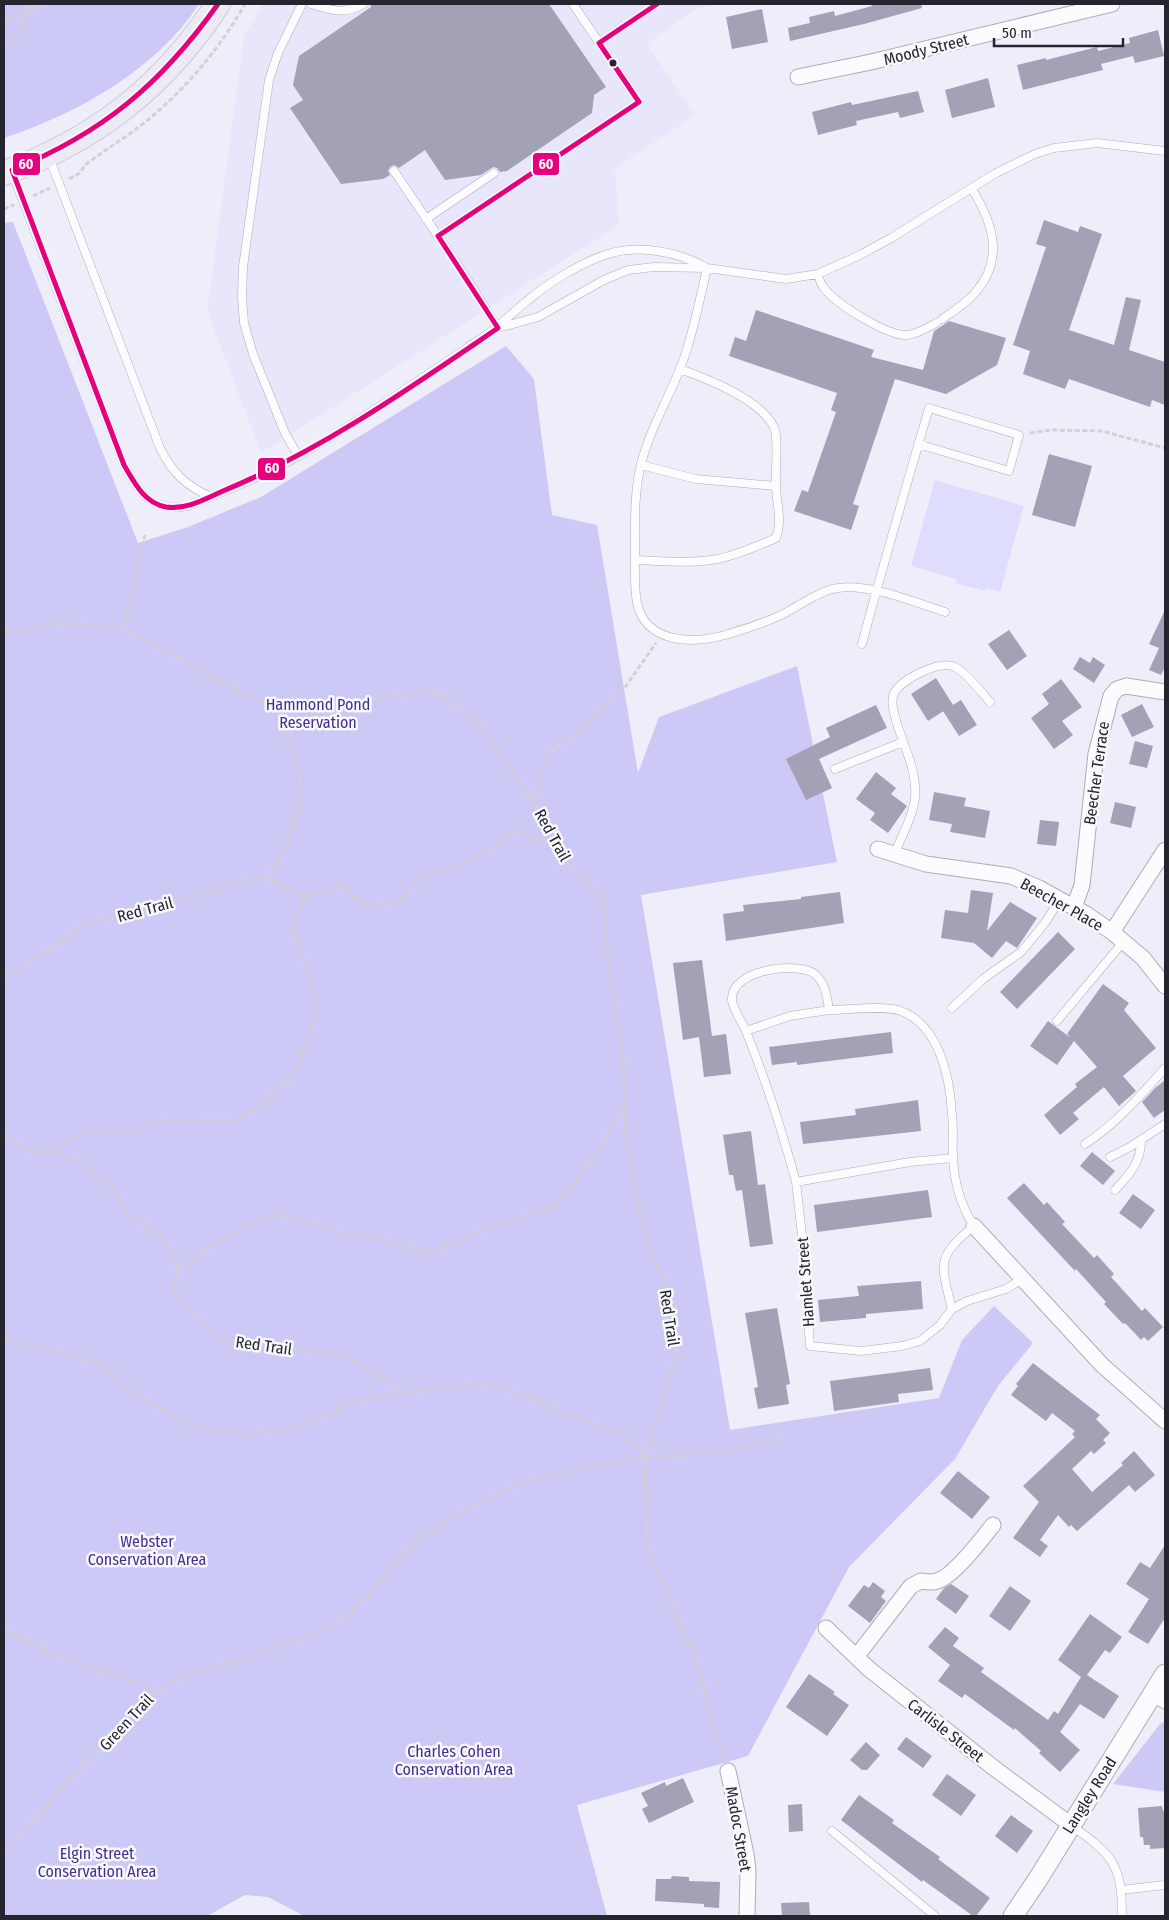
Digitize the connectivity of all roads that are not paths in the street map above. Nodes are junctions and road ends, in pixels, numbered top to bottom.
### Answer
1 (218, 4) edge
2 (302, 4) edge
3 (311, 4) edge
4 (363, 4) edge
5 (573, 4) edge
6 (657, 4) edge
7 (1112, 4) edge
8 (599, 43) junction
9 (798, 77) dead end
10 (1165, 151) edge
11 (48, 156) junction
12 (394, 171) dead end
13 (8, 172) edge
14 (494, 173) dead end
15 (972, 190) junction
16 (426, 219) junction
17 (438, 236) junction
18 (707, 268) junction
19 (818, 274) junction
20 (498, 328) junction
21 (680, 370) junction
22 (918, 444) junction
23 (298, 456) junction
24 (641, 465) junction
25 (776, 486) junction
26 (212, 497) junction
27 (635, 560) junction
28 (876, 591) junction
29 (945, 612) dead end
30 (862, 644) dead end
31 (1165, 692) edge
32 (990, 702) dead end
33 (903, 742) junction
34 (835, 769) dead end
35 (878, 849) dead end
36 (1165, 850) edge
37 (894, 855) junction
38 (1060, 900) junction
39 (1074, 907) junction
40 (1118, 937) junction
41 (1165, 986) edge
42 (952, 1008) dead end
43 (829, 1010) junction
44 (1057, 1021) dead end
45 (746, 1031) junction
46 (1165, 1068) edge
47 (1165, 1124) edge
48 (1141, 1141) junction
49 (1085, 1144) dead end
50 (1110, 1157) dead end
51 (953, 1158) junction
52 (796, 1182) junction
53 (1115, 1190) dead end
54 (974, 1226) junction
55 (1022, 1279) junction
56 (952, 1310) junction
57 (1165, 1421) edge
58 (993, 1525) dead end
59 (826, 1628) dead end
60 (856, 1656) junction
61 (1165, 1674) edge
62 (1159, 1697) edge
63 (728, 1771) road end
64 (1071, 1825) junction
65 (832, 1831) dead end
66 (1165, 1885) edge
67 (1122, 1890) junction
68 (747, 1916) edge
69 (935, 1916) edge
70 (1013, 1916) edge
71 (1122, 1916) edge

1 - 11 main road
2 - 23 lane
3 - 4 lane
5 - 8 lane
6 - 8 lane
7 - 9 street, Moody Street
8 - 17 lane
10 - 15 lane
11 - 13 main road
11 - 26 lane
12 - 16 lane
13 - 26 lane
14 - 16 lane
15 - 19 lane
15 - 19 lane
16 - 17 lane
17 - 20 lane
18 - 19 lane
18 - 20 lane
18 - 20 lane
18 - 21 lane
20 - 23 lane
21 - 24 lane
21 - 25 lane
22 - 22 lane
22 - 28 lane
23 - 26 lane
24 - 25 lane
24 - 27 lane
25 - 27 lane
27 - 28 lane
28 - 29 lane
28 - 30 lane
31 - 39 street, Beecher Terrace
32 - 33 lane
33 - 34 lane
33 - 37 lane
35 - 37 street, Beecher Place
36 - 40 street
37 - 38 street, Beecher Place
38 - 39 street, Beecher Place
38 - 42 lane
39 - 40 street, Beecher Place
40 - 41 street, Beecher Place
40 - 44 lane
43 - 45 lane
43 - 45 lane, Hamlet Street
43 - 51 lane
45 - 52 lane, Hamlet Street
46 - 49 lane
47 - 48 lane
48 - 50 lane
48 - 53 lane
51 - 52 lane
51 - 54 lane
52 - 56 lane, Hamlet Street
54 - 55 street
54 - 56 lane
55 - 56 lane, Hamlet Street
55 - 57 street
58 - 60 street
59 - 60 street, Carlisle Street
60 - 64 street, Carlisle Street
61 - 62 street, Langley Road
62 - 64 street, Langley Road
63 - 68 street, Madoc Street
64 - 67 lane
64 - 70 street, Langley Road
65 - 69 lane
66 - 67 lane
67 - 71 lane

